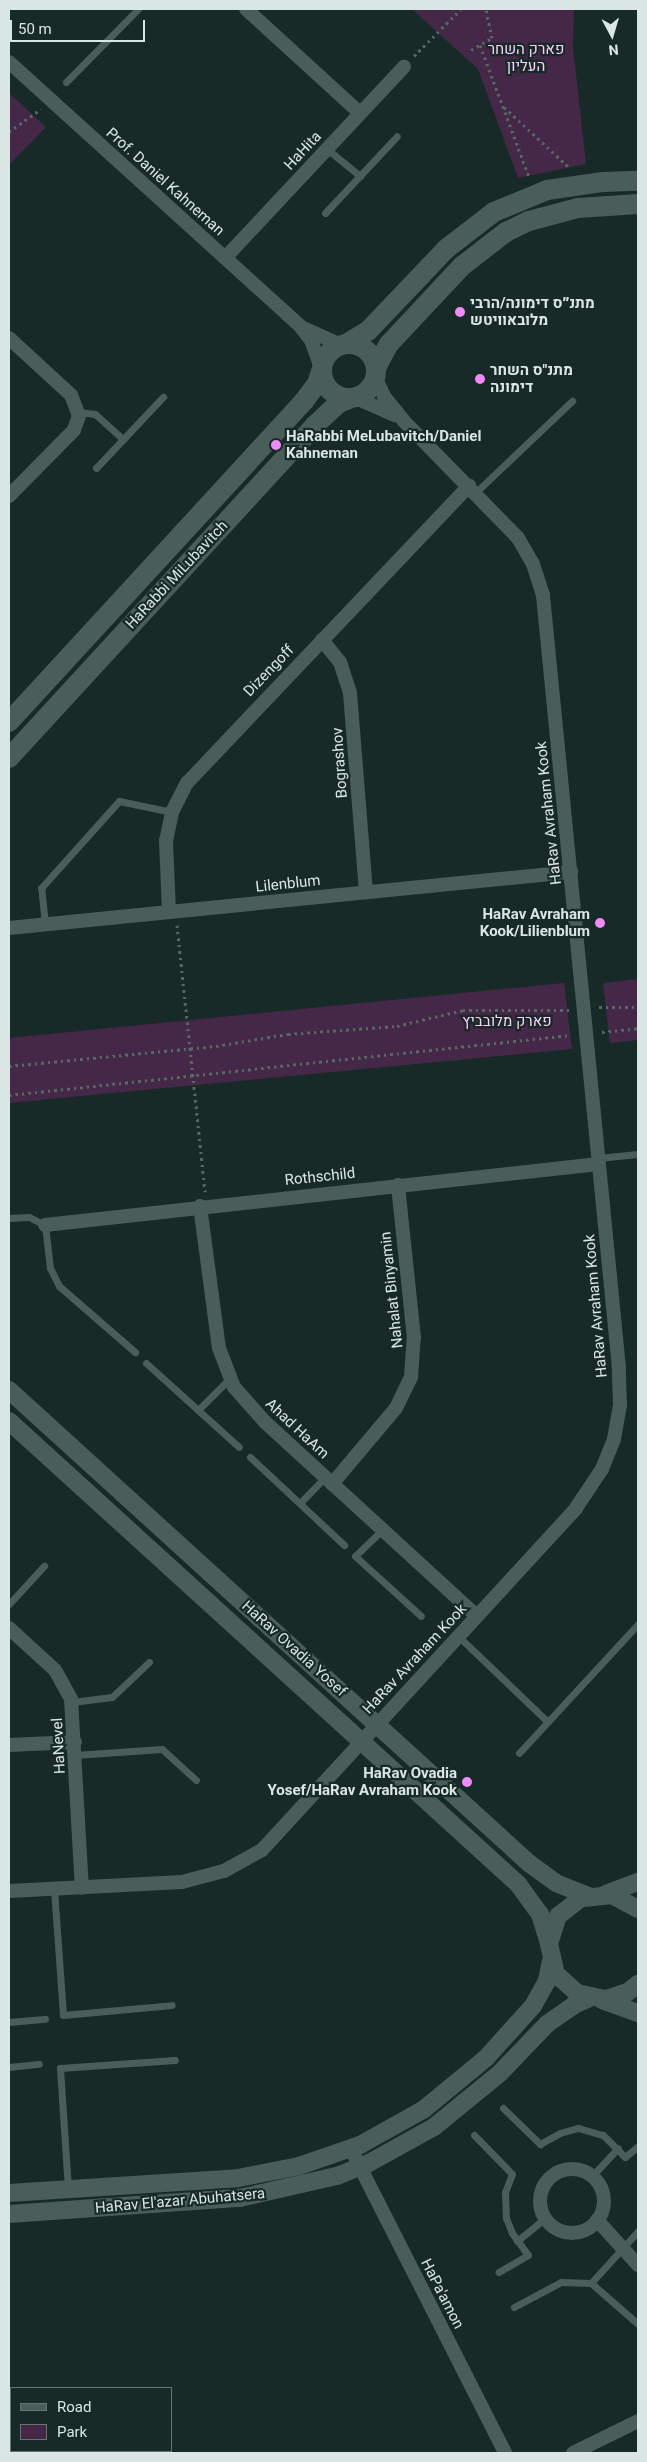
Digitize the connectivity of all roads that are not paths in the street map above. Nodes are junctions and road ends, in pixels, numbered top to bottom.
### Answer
1 (138, 9) edge
2 (246, 9) edge
3 (9, 62) edge
4 (404, 67) road end
5 (66, 82) dead end
6 (360, 113) junction
7 (397, 136) dead end
8 (327, 149) junction
9 (360, 176) junction
10 (638, 181) edge
11 (638, 204) edge
12 (325, 213) dead end
13 (225, 258) junction
14 (300, 326) junction
15 (9, 338) edge
16 (343, 344) junction
17 (321, 370) junction
18 (376, 373) junction
19 (163, 397) dead end
20 (352, 398) junction
21 (572, 400) dead end
22 (79, 412) junction
23 (404, 421) junction
24 (123, 439) junction
25 (96, 468) dead end
26 (472, 489) junction
27 (9, 496) edge
28 (322, 640) junction
29 (9, 722) edge
30 (9, 758) edge
31 (172, 812) junction
32 (570, 872) junction
33 (366, 892) junction
34 (172, 912) junction
35 (45, 924) junction
36 (9, 928) edge
37 (638, 1154) edge
38 (599, 1161) junction
39 (398, 1185) junction
40 (203, 1206) junction
41 (9, 1218) edge
42 (45, 1225) junction
43 (134, 1352) dead end
44 (146, 1363) dead end
45 (230, 1378) junction
46 (9, 1390) edge
47 (198, 1410) junction
48 (9, 1421) edge
49 (239, 1447) dead end
50 (250, 1457) dead end
51 (329, 1480) junction
52 (300, 1504) junction
53 (382, 1530) junction
54 (344, 1545) dead end
55 (44, 1566) dead end
56 (9, 1604) edge
57 (421, 1616) dead end
58 (477, 1616) junction
59 (638, 1624) edge
60 (9, 1628) edge
61 (458, 1636) junction
62 (149, 1662) dead end
63 (72, 1702) junction
64 (548, 1722) junction
65 (377, 1725) junction
66 (362, 1742) junction
67 (9, 1745) edge
68 (75, 1749) junction
69 (519, 1753) dead end
70 (196, 1780) dead end
71 (638, 1882) edge
72 (82, 1888) junction
73 (54, 1889) junction
74 (9, 1891) edge
75 (596, 1895) junction
76 (638, 1909) edge
77 (550, 1952) junction
78 (638, 1984) edge
79 (595, 1998) junction
80 (172, 2005) dead end
81 (638, 2013) edge
82 (45, 2019) dead end
83 (9, 2022) edge
84 (175, 2060) dead end
85 (39, 2064) dead end
86 (9, 2066) edge
87 (503, 2108) dead end
88 (474, 2135) dead end
89 (638, 2146) edge
90 (618, 2148) junction
91 (350, 2149) junction
92 (360, 2167) junction
93 (592, 2176) junction
94 (68, 2190) junction
95 (9, 2193) edge
96 (9, 2214) edge
97 (545, 2218) junction
98 (597, 2220) junction
99 (638, 2231) edge
100 (516, 2240) junction
101 (622, 2248) junction
102 (638, 2265) edge
103 (499, 2272) dead end
104 (591, 2283) junction
105 (514, 2307) dead end
106 (638, 2324) edge
107 (638, 2420) edge
108 (504, 2453) edge
109 (573, 2453) edge

1 - 5 lane
2 - 6 street
3 - 13 street, Prof. Daniel Kahneman
4 - 6 street, HaHita
6 - 8 street, HaHita
7 - 9 lane
8 - 9 lane
8 - 13 street, HaHita
9 - 12 lane
10 - 16 main road
11 - 18 main road
13 - 14 street, Prof. Daniel Kahneman
14 - 16 street
14 - 17 street
15 - 22 street
16 - 17 main road
16 - 18 main road
17 - 20 main road
17 - 29 main road, HaRabbi MiLubavitch
18 - 20 main road
18 - 23 street, HaRav Avraham Kook
19 - 24 lane
20 - 23 street, HaRav Avraham Kook
20 - 30 main road, HaRabbi MiLubavitch
21 - 26 lane
22 - 24 lane
22 - 27 street
23 - 26 street, HaRav Avraham Kook
24 - 25 lane
26 - 28 street, Dizengoff
26 - 32 street, HaRav Avraham Kook
28 - 31 street, Dizengoff
28 - 33 street, Bograshov
31 - 34 street, Dizengoff
31 - 35 lane
32 - 33 street, Lilenblum
32 - 38 street, HaRav Avraham Kook
33 - 34 street, Lilenblum
34 - 35 street, Lilenblum
35 - 36 street, Lilenblum
37 - 38 lane
38 - 39 street, Rothschild
38 - 58 street, HaRav Avraham Kook
39 - 40 street, Rothschild
39 - 51 street, Nahalat Binyamin
40 - 42 street, Rothschild
40 - 45 street, Ahad HaAm
41 - 42 lane
42 - 43 lane
44 - 47 lane
45 - 47 lane
45 - 51 street, Ahad HaAm
46 - 65 street, HaRav Ovadia Yosef
47 - 49 lane
48 - 66 street, HaRav Ovadia Yosef
50 - 52 lane
51 - 52 lane
51 - 53 street, Ahad HaAm
52 - 54 lane
53 - 57 lane
53 - 58 street, Ahad HaAm
55 - 56 lane
58 - 61 street, HaRav Avraham Kook
59 - 64 lane
60 - 63 street, HaNevel
61 - 64 lane
61 - 65 street, HaRav Avraham Kook
62 - 63 lane
63 - 68 street, HaNevel
64 - 69 lane
65 - 66 street, HaRav Avraham Kook
65 - 75 street, HaRav Ovadia Yosef
66 - 72 street, HaRav Avraham Kook
66 - 77 street, HaRav Ovadia Yosef
67 - 68 street
68 - 70 lane
68 - 72 street, HaNevel
71 - 75 street, HaRav El'azar Abuhatsera
72 - 73 street, HaRav Avraham Kook
73 - 74 street, HaRav Avraham Kook
73 - 80 lane
75 - 76 street, HaRav Ovadia Yosef
75 - 77 street, HaRav El'azar Abuhatsera
77 - 79 street, HaRav Ovadia Yosef
77 - 91 street, HaRav El'azar Abuhatsera
78 - 79 street, HaRav El'azar Abuhatsera
79 - 81 street
79 - 92 street, HaRav El'azar Abuhatsera
82 - 83 lane
84 - 94 lane
85 - 86 lane
87 - 90 lane
88 - 100 lane
89 - 90 lane
90 - 93 lane
91 - 92 street, HaPa'amon
91 - 94 street, HaRav El'azar Abuhatsera
92 - 96 street, HaRav El'azar Abuhatsera
92 - 108 street, HaPa'amon
93 - 97 street
93 - 98 street
94 - 95 street, HaRav El'azar Abuhatsera
97 - 98 street
97 - 100 lane
98 - 101 street
99 - 101 lane
100 - 103 lane
101 - 102 street
101 - 104 lane
104 - 105 lane
104 - 106 lane
107 - 109 street

